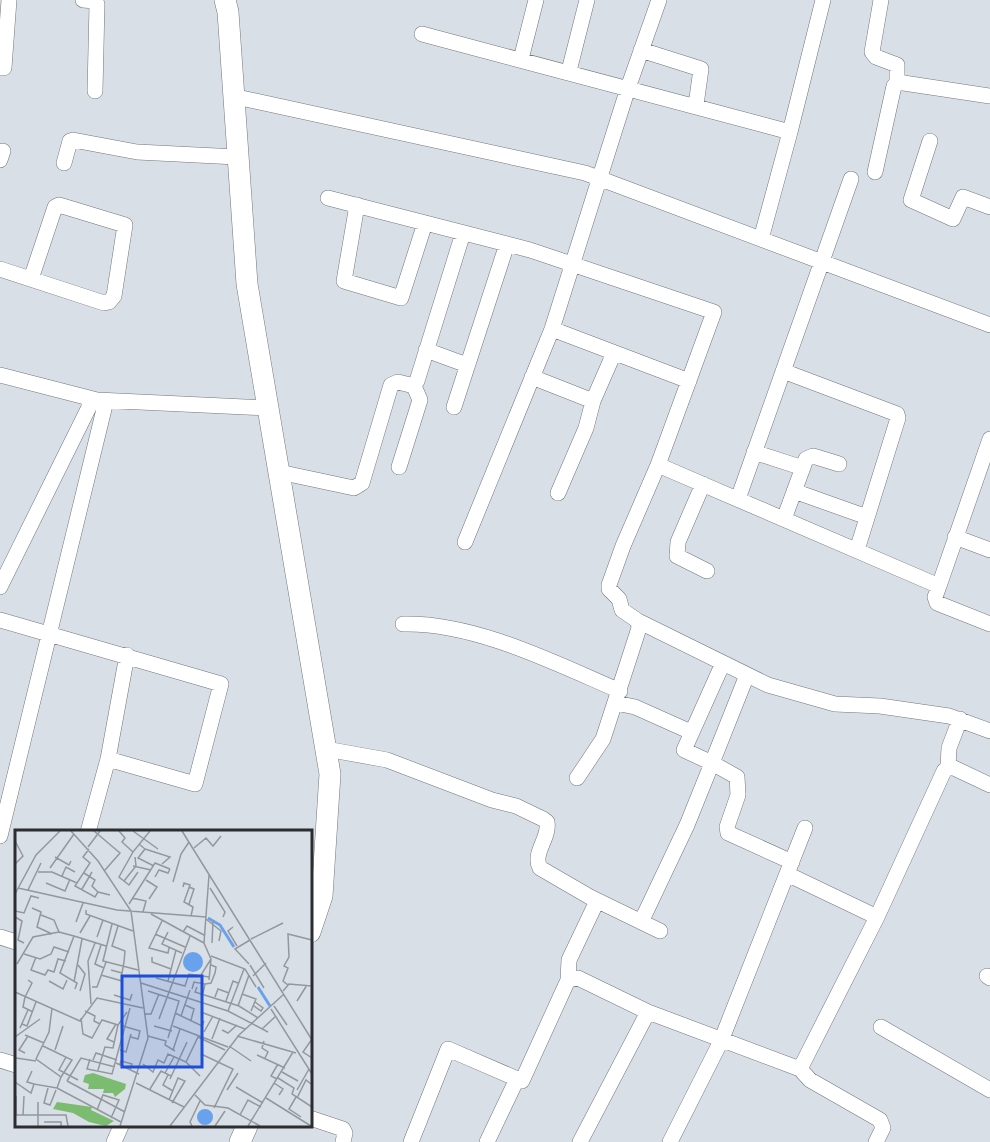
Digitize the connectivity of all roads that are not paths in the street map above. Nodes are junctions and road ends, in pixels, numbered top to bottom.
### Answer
1 (9, 0) edge
2 (83, 0) edge
3 (225, 0) edge
4 (536, 0) edge
5 (587, 0) edge
6 (659, 0) edge
7 (823, 0) edge
8 (881, 0) edge
9 (422, 34) dead end
10 (641, 50) junction
11 (521, 59) junction
12 (0, 68) edge
13 (569, 72) junction
14 (897, 82) junction
15 (628, 88) junction
16 (95, 91) dead end
17 (232, 96) junction
18 (990, 96) edge
19 (696, 105) junction
20 (790, 132) junction
21 (930, 141) dead end
22 (237, 157) junction
23 (64, 164) dead end
24 (874, 172) dead end
25 (600, 179) junction
26 (851, 179) dead end
27 (328, 198) dead end
28 (357, 205) junction
29 (990, 207) edge
30 (425, 223) junction
31 (463, 233) junction
32 (761, 239) junction
33 (507, 244) junction
34 (822, 262) junction
35 (573, 264) junction
36 (0, 269) edge
37 (31, 279) junction
38 (990, 325) edge
39 (552, 329) junction
40 (426, 350) junction
41 (614, 353) junction
42 (468, 365) junction
43 (783, 371) junction
44 (0, 375) edge
45 (532, 377) junction
46 (689, 381) junction
47 (414, 386) junction
48 (100, 400) junction
49 (593, 401) junction
50 (454, 407) dead end
51 (268, 408) junction
52 (989, 447) edge
53 (754, 452) junction
54 (838, 464) dead end
55 (658, 465) junction
56 (399, 467) dead end
57 (803, 468) junction
58 (279, 472) junction
59 (703, 484) junction
60 (794, 491) junction
61 (558, 493) dead end
62 (738, 499) junction
63 (867, 517) junction
64 (784, 519) junction
65 (956, 537) junction
66 (465, 542) dead end
67 (857, 550) junction
68 (990, 550) edge
69 (707, 571) dead end
70 (939, 586) junction
71 (0, 587) edge
72 (0, 620) edge
73 (638, 621) junction
74 (402, 624) dead end
75 (990, 624) edge
76 (50, 632) junction
77 (127, 655) junction
78 (723, 663) junction
79 (747, 675) junction
80 (618, 697) junction
81 (960, 719) junction
82 (990, 731) edge
83 (691, 732) junction
84 (326, 749) junction
85 (108, 759) junction
86 (712, 763) junction
87 (948, 767) junction
88 (577, 778) dead end
89 (990, 785) edge
90 (805, 828) dead end
91 (88, 830) edge
92 (0, 836) edge
93 (789, 868) junction
94 (597, 901) junction
95 (878, 917) junction
96 (641, 922) junction
97 (312, 926) edge
98 (660, 931) dead end
99 (0, 937) edge
100 (15, 942) edge
101 (568, 980) junction
102 (648, 1012) junction
103 (881, 1028) dead end
104 (721, 1041) junction
105 (0, 1060) edge
106 (15, 1065) edge
107 (800, 1069) junction
108 (516, 1081) junction
109 (990, 1090) edge
110 (312, 1119) edge
111 (120, 1127) edge
112 (246, 1127) edge
113 (114, 1142) edge
114 (240, 1142) edge
115 (343, 1142) edge
116 (411, 1142) edge
117 (487, 1142) edge
118 (580, 1142) edge
119 (670, 1142) edge
120 (876, 1142) edge

1 - 12 street
2 - 16 street
3 - 17 street
4 - 11 street
5 - 13 street
6 - 10 street
7 - 20 street
8 - 14 street
9 - 11 street
10 - 15 street
10 - 19 street
11 - 13 street
13 - 15 street
14 - 18 street
14 - 24 street
15 - 19 street
15 - 25 street
17 - 22 street
17 - 25 street
19 - 20 street
20 - 32 street
21 - 29 street
22 - 23 street
22 - 51 street
25 - 32 street
25 - 35 street
26 - 34 street
27 - 28 street
28 - 30 street
28 - 30 street
30 - 31 street
31 - 33 street
31 - 40 street
32 - 34 street
33 - 35 street
33 - 42 street
34 - 38 street
34 - 43 street
35 - 39 street
35 - 46 street
36 - 37 street
37 - 37 street
39 - 41 street
39 - 45 street
40 - 42 street
40 - 47 street
41 - 46 street
41 - 49 street
42 - 50 street
43 - 53 street
43 - 63 street
44 - 48 street
45 - 49 street
45 - 66 street
46 - 55 street
47 - 56 street
47 - 58 street
48 - 51 street
48 - 71 street
48 - 76 street
49 - 61 street
51 - 58 street
52 - 65 street
53 - 57 street
53 - 62 street
54 - 57 street
55 - 59 street
55 - 73 street
57 - 60 street
58 - 84 street
59 - 62 street
59 - 69 street
60 - 63 street
60 - 64 street
62 - 64 street
63 - 67 street
64 - 67 street
65 - 68 street
65 - 70 street
67 - 70 street
70 - 75 street
72 - 76 street
73 - 78 street
73 - 80 street
74 - 80 street
76 - 77 street
76 - 92 street
77 - 85 street
77 - 85 street
78 - 79 street
78 - 83 street
79 - 81 street
79 - 86 street
80 - 83 street
80 - 88 street
81 - 82 street
81 - 87 street
83 - 86 street
84 - 94 street
84 - 97 street
85 - 91 street
86 - 93 street
86 - 96 street
87 - 89 street
87 - 95 street
90 - 93 street
93 - 95 street
93 - 104 street
94 - 96 street
94 - 101 street
95 - 107 street
96 - 98 street
99 - 100 street
101 - 102 street
101 - 108 street
102 - 104 street
102 - 118 street
103 - 109 street
104 - 107 street
104 - 119 street
105 - 106 street
107 - 120 street
108 - 116 street
108 - 117 street
110 - 115 street
111 - 113 street
112 - 114 street

